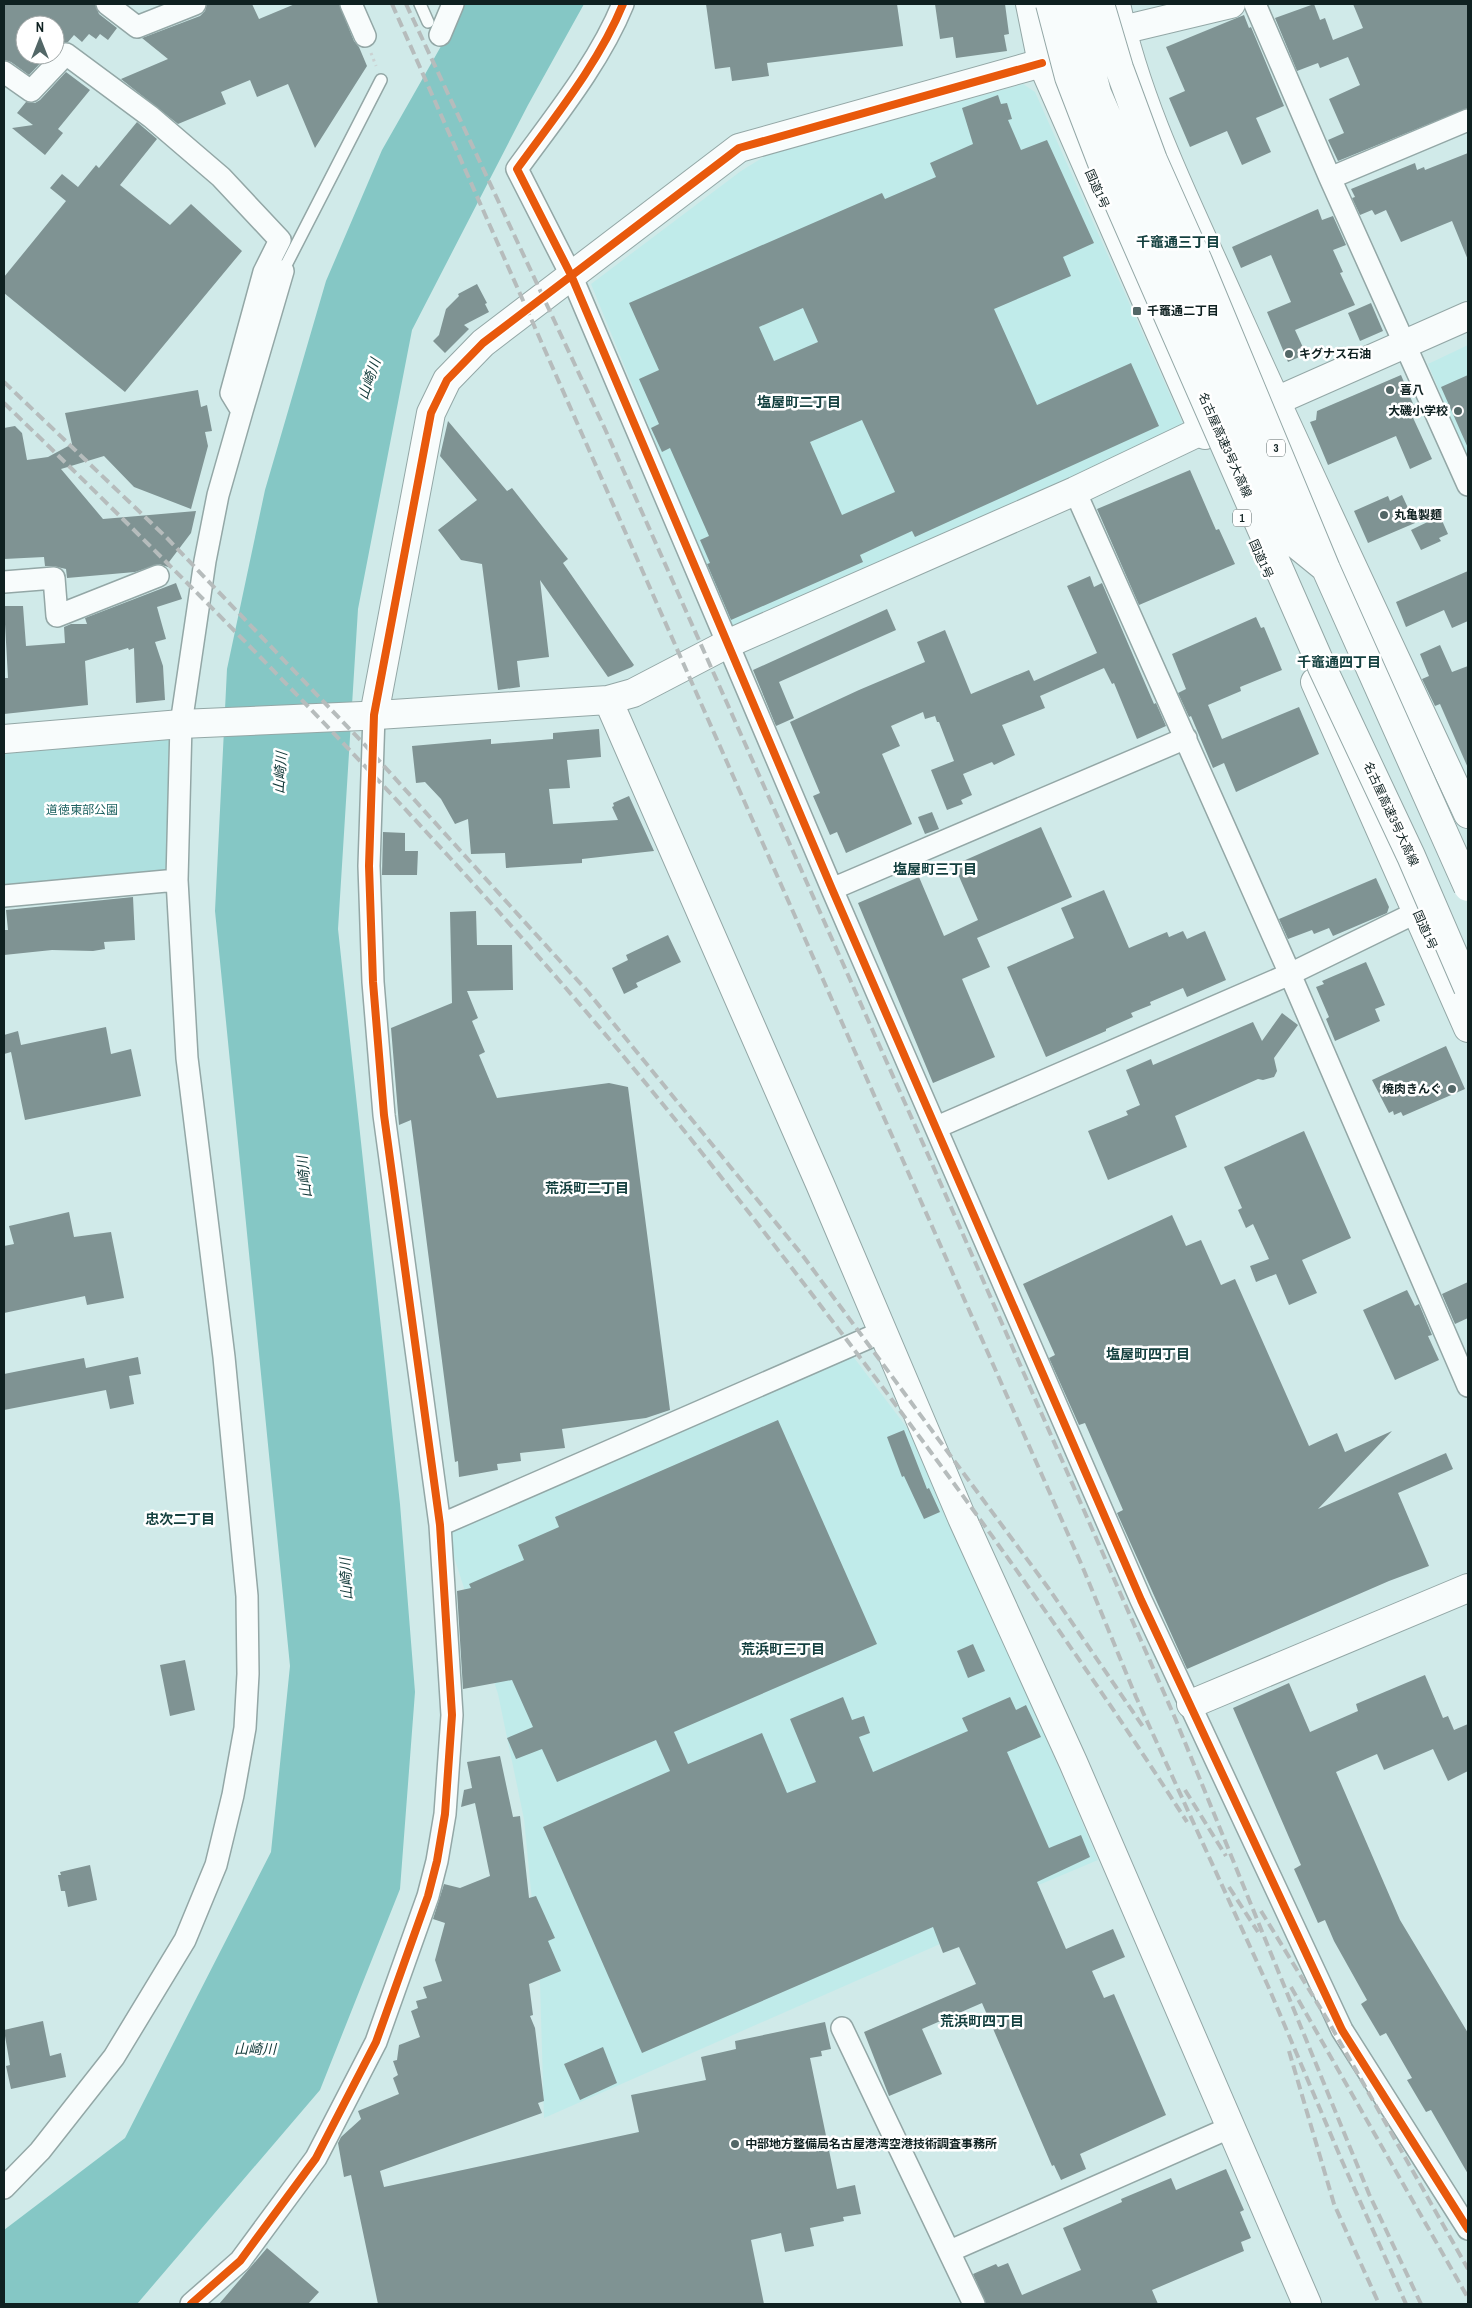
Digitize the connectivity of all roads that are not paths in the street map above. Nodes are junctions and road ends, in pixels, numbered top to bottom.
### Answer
1 (107, 4) edge
2 (195, 4) edge
3 (351, 4) edge
4 (420, 4) edge
5 (453, 4) edge
6 (622, 4) edge
7 (1030, 4) edge
8 (1050, 4) edge
9 (1074, 4) edge
10 (1100, 4) edge
11 (1116, 4) edge
12 (1231, 4) edge
13 (1255, 4) edge
14 (434, 28) joint
15 (1122, 30) junction
16 (365, 36) road end
17 (1042, 63) junction
18 (4, 72) edge
19 (381, 80) road end
20 (1468, 120) edge
21 (1330, 178) junction
22 (283, 271) joint
23 (571, 274) junction
24 (1468, 316) edge
25 (1405, 343) junction
26 (1276, 401) junction
27 (242, 411) junction
28 (1203, 430) junction
29 (1468, 485) edge
30 (1075, 491) junction
31 (1326, 569) junction
32 (158, 576) dead end
33 (4, 582) edge
34 (727, 644) junction
35 (608, 700) junction
36 (368, 716) junction
37 (188, 723) junction
38 (1186, 738) junction
39 (4, 740) edge
40 (1468, 814) edge
41 (1411, 856) junction
42 (177, 880) junction
43 (1468, 887) edge
44 (832, 889) junction
45 (4, 896) edge
46 (1417, 912) junction
47 (1468, 971) edge
48 (1290, 974) junction
49 (1468, 988) edge
50 (1468, 1028) edge
51 (937, 1127) junction
52 (882, 1332) junction
53 (1468, 1386) edge
54 (440, 1525) junction
55 (1468, 1588) edge
56 (1191, 1704) junction
57 (842, 2028) dead end
58 (1230, 2128) junction
59 (4, 2188) edge
60 (1468, 2229) edge
61 (950, 2251) junction
62 (191, 2304) edge
63 (974, 2304) edge
64 (1307, 2304) edge

1 - 2 street
3 - 16 street
4 - 14 lane
5 - 14 street
6 - 23 street
7 - 17 main road, 国道1号 / 1
8 - 41 main road, 名古屋高速3号大高線, bridge
9 - 31 main road, bridge
10 - 31 main road, 3, bridge
11 - 15 main road
12 - 15 main road
13 - 21 street
15 - 26 main road
17 - 23 main road
17 - 28 main road, 国道1号 / 1
18 - 27 street
19 - 22 lane
20 - 21 street
21 - 25 street
22 - 27 street
23 - 34 street
23 - 36 main road
24 - 25 main road
25 - 26 main road
25 - 29 street
26 - 28 main road
26 - 40 main road
27 - 37 street
28 - 30 main road
28 - 46 main road, 国道1号 / 1
30 - 34 main road
30 - 38 street
31 - 43 main road, 3, bridge
32 - 33 street
34 - 35 main road
34 - 44 street
35 - 36 main road
35 - 52 main road
36 - 37 main road
36 - 54 street
37 - 39 main road
37 - 42 street
38 - 44 street
38 - 48 street
41 - 47 main road, bridge
41 - 49 main road, 名古屋高速3号大高線, bridge
42 - 45 street
42 - 59 street
44 - 51 street
46 - 48 street
46 - 50 main road, 国道1号 / 1
48 - 51 street
48 - 53 street
51 - 56 street
52 - 54 street
52 - 58 main road
54 - 62 street
55 - 56 main road
56 - 60 street
57 - 61 street
58 - 61 street
58 - 64 main road
61 - 63 street

